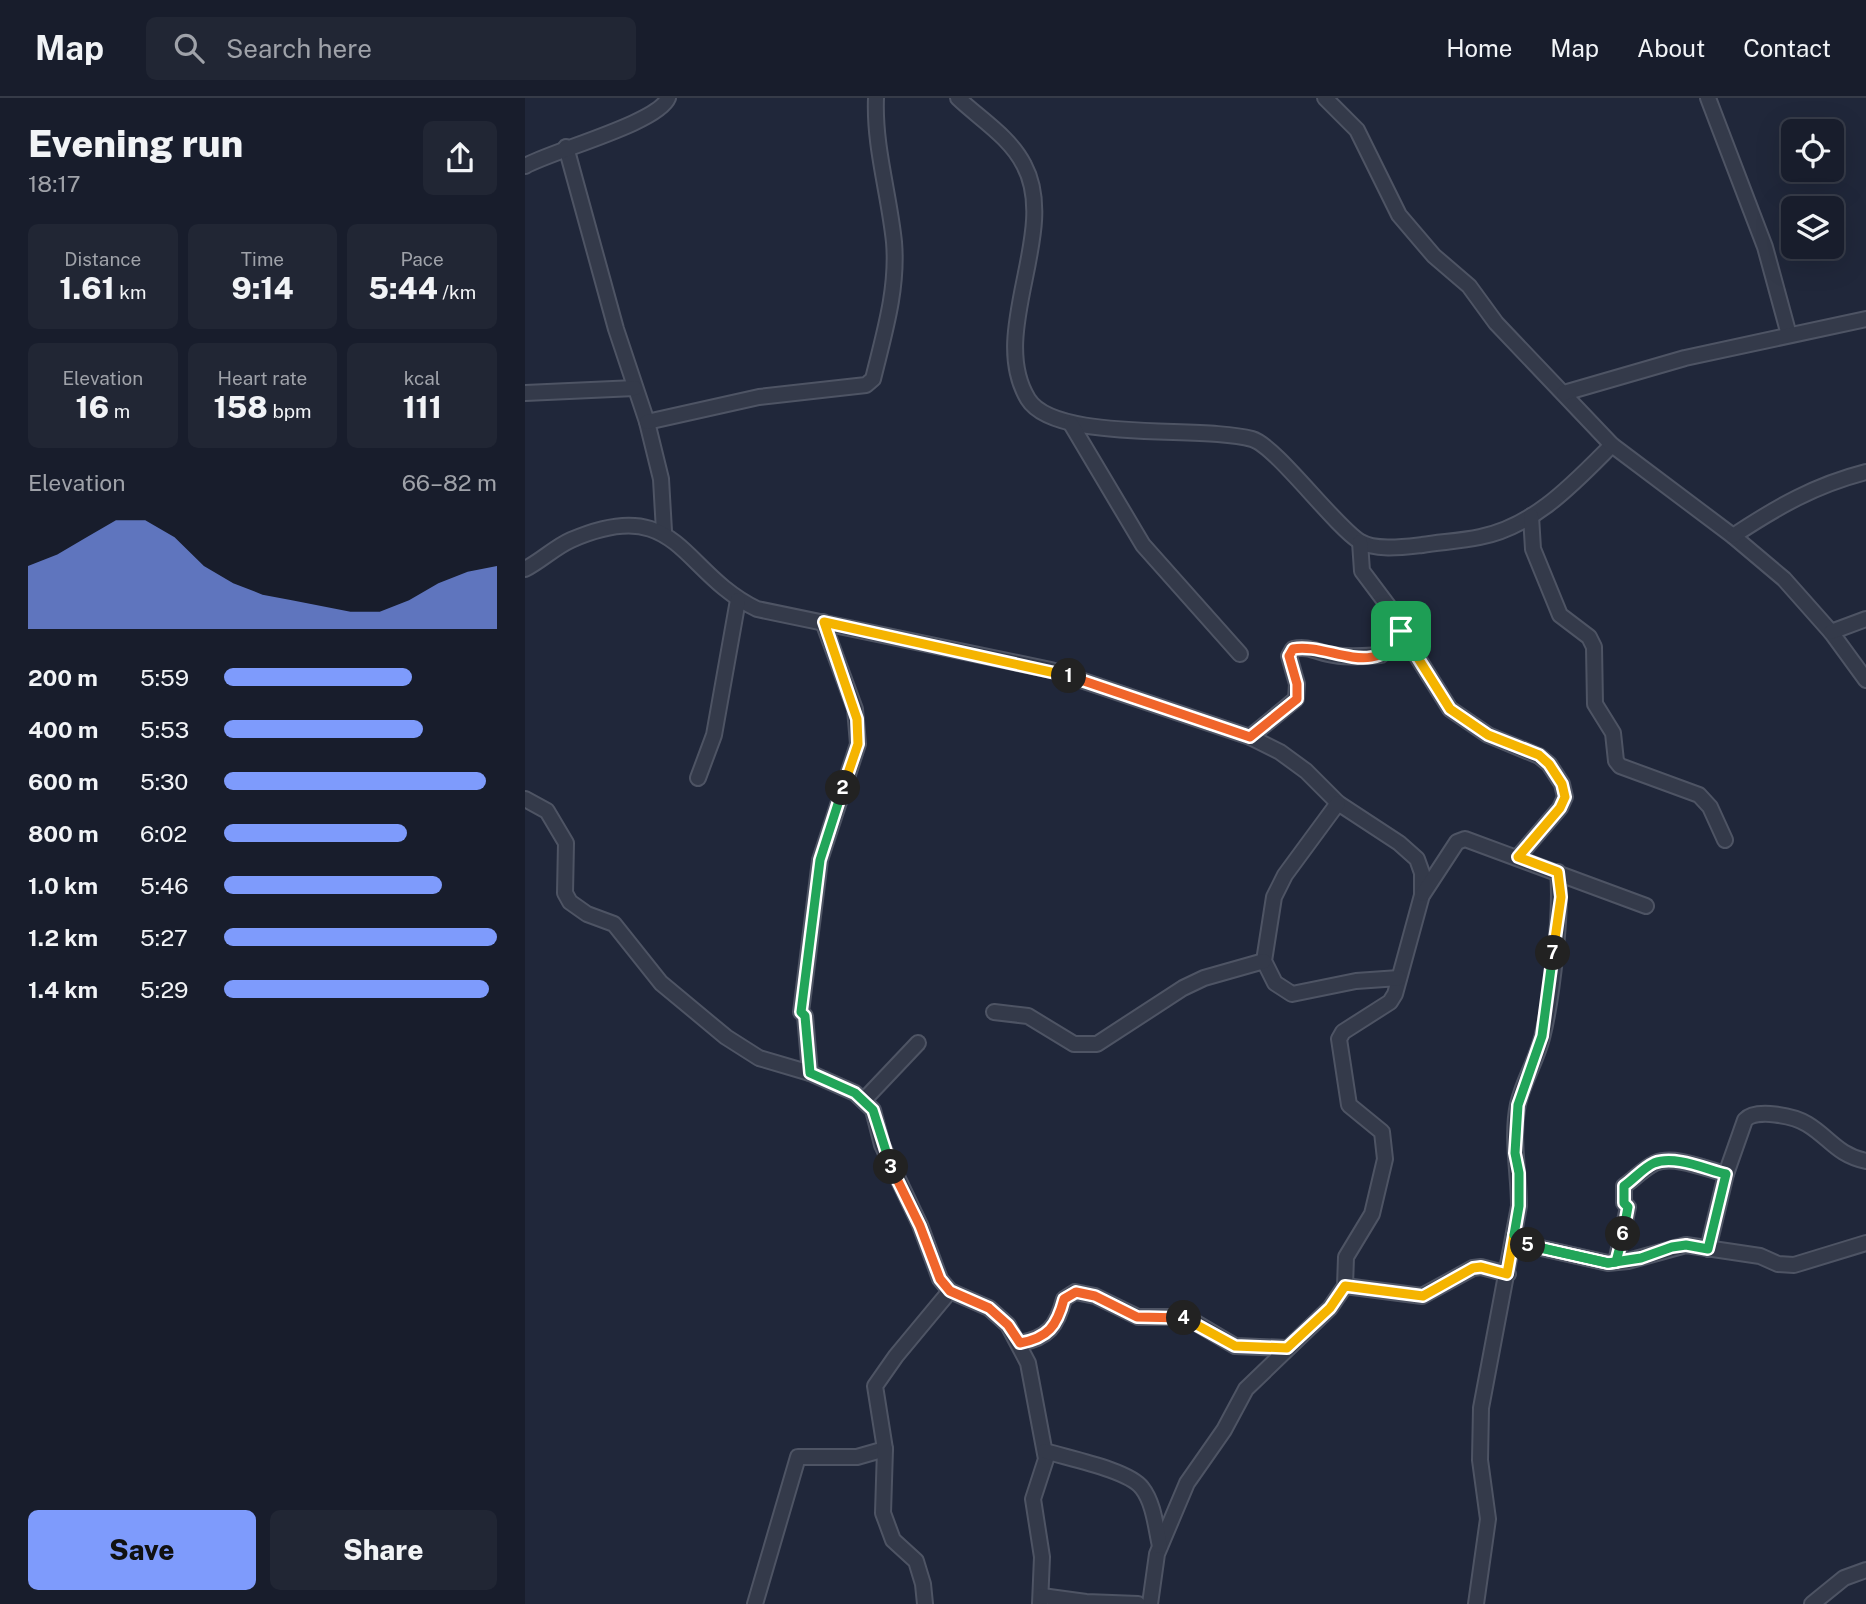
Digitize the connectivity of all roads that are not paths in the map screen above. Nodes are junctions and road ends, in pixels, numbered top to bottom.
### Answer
1 (668, 98) edge
2 (876, 98) edge
3 (958, 98) edge
4 (1325, 98) edge
5 (1709, 98) edge
6 (566, 147) junction
7 (529, 161) edge
8 (1866, 319) edge
9 (1789, 335) junction
10 (635, 388) junction
11 (525, 393) edge
12 (1564, 393) junction
13 (647, 422) junction
14 (1070, 424) junction
15 (1612, 445) junction
16 (1866, 472) edge
17 (1531, 516) junction
18 (664, 531) junction
19 (1733, 536) junction
20 (1360, 542) junction
21 (525, 569) edge
22 (738, 600) junction
23 (1866, 619) edge
24 (824, 622) junction
25 (1401, 631) junction
26 (1831, 632) junction
27 (1240, 654) dead end
28 (1866, 680) edge
29 (1250, 737) junction
30 (698, 778) dead end
31 (525, 799) edge
32 (1338, 803) junction
33 (1725, 840) dead end
34 (1518, 857) junction
35 (1558, 872) junction
36 (1422, 895) junction
37 (1646, 906) dead end
38 (1264, 961) junction
39 (1399, 978) junction
40 (994, 1012) dead end
41 (919, 1043) dead end
42 (810, 1073) junction
43 (864, 1100) junction
44 (1866, 1161) edge
45 (1726, 1174) junction
46 (1514, 1235) junction
47 (1866, 1243) edge
48 (1708, 1249) junction
49 (1616, 1262) junction
50 (1507, 1274) junction
51 (1345, 1286) junction
52 (950, 1291) junction
53 (1020, 1343) junction
54 (1287, 1348) junction
55 (885, 1449) junction
56 (1045, 1451) junction
57 (1160, 1546) junction
58 (1866, 1570) edge
59 (1041, 1600) edge
60 (755, 1604) edge
61 (925, 1604) edge
62 (1138, 1604) edge
63 (1150, 1604) edge
64 (1476, 1604) edge
65 (1812, 1604) edge

1 - 6 street
2 - 13 street
3 - 14 street
4 - 12 street
5 - 9 street
6 - 7 street
6 - 10 street
8 - 9 street
9 - 12 street
10 - 11 street
10 - 13 street
12 - 15 street
13 - 18 street
14 - 20 street
14 - 27 street
15 - 17 street
15 - 19 street
16 - 19 street
17 - 20 street
17 - 33 street
18 - 21 street
18 - 22 street
19 - 26 street
20 - 25 street
22 - 24 street
22 - 30 street
23 - 26 street
24 - 29 street
24 - 42 street
25 - 29 street
25 - 34 street
26 - 28 street
29 - 32 street
31 - 42 street
32 - 36 street
32 - 38 street
34 - 35 street
34 - 36 street
35 - 37 street
35 - 46 street
36 - 39 street
38 - 39 street
38 - 40 street
39 - 51 street
41 - 43 street
42 - 43 street
43 - 52 street
44 - 45 street
45 - 48 street
45 - 49 street
46 - 49 street
46 - 50 street
47 - 48 street
48 - 49 street
50 - 51 street
50 - 64 street
51 - 54 street
52 - 53 street
52 - 55 street
53 - 54 street
53 - 56 street
54 - 57 street
55 - 60 street
55 - 61 street
56 - 57 street
56 - 59 street
57 - 63 street
58 - 65 street
59 - 62 street

